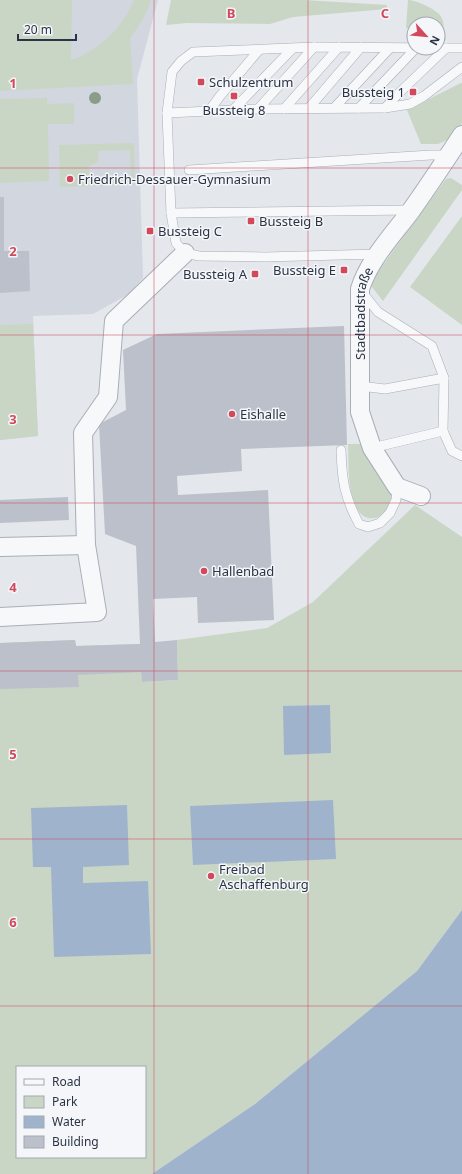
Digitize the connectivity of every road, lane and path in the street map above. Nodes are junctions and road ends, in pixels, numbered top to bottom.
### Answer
1 (314, 47) junction
2 (339, 47) junction
3 (361, 47) junction
4 (390, 48) junction
5 (406, 48) edge
6 (446, 48) edge
7 (462, 48) edge
8 (292, 49) junction
9 (259, 50) junction
10 (408, 56) edge
11 (433, 56) edge
12 (462, 67) edge
13 (309, 108) junction
14 (334, 108) junction
15 (359, 108) junction
16 (385, 108) junction
17 (258, 109) junction
18 (284, 109) junction
19 (210, 111) junction
20 (232, 111) junction
21 (168, 113) junction
22 (462, 135) edge
23 (448, 155) junction
24 (189, 170) dead end
25 (411, 210) junction
26 (171, 213) junction
27 (185, 253) junction
28 (378, 254) junction
29 (360, 290) junction
30 (444, 378) junction
31 (360, 386) junction
32 (443, 431) junction
33 (372, 448) junction
34 (341, 450) dead end
35 (462, 456) edge
36 (397, 487) junction
37 (421, 496) dead end
38 (86, 545) junction
39 (0, 548) edge
40 (0, 617) edge

1 - 2 lane
1 - 8 lane
1 - 17 lane
2 - 3 lane
2 - 18 lane
3 - 4 lane
3 - 13 lane
4 - 5 lane
4 - 14 lane
6 - 7 lane
8 - 9 lane
8 - 20 lane
9 - 19 lane
9 - 21 lane
10 - 15 lane
11 - 16 lane
12 - 16 lane
13 - 14 lane
13 - 18 lane
14 - 15 lane
15 - 16 lane
17 - 18 lane
17 - 20 lane
19 - 20 lane
19 - 21 lane
21 - 26 lane
22 - 23 street, Stadtbadstraße
23 - 24 lane
23 - 25 street, Stadtbadstraße
25 - 26 lane
25 - 28 street, Stadtbadstraße
26 - 27 lane
27 - 28 lane
27 - 38 street
28 - 29 street, Stadtbadstraße
29 - 30 lane
29 - 31 street, Stadtbadstraße
30 - 31 lane
30 - 32 lane
31 - 33 street, Stadtbadstraße
32 - 33 lane
32 - 35 lane
33 - 36 street, Stadtbadstraße
34 - 36 lane
36 - 37 street
38 - 39 street
38 - 40 street

